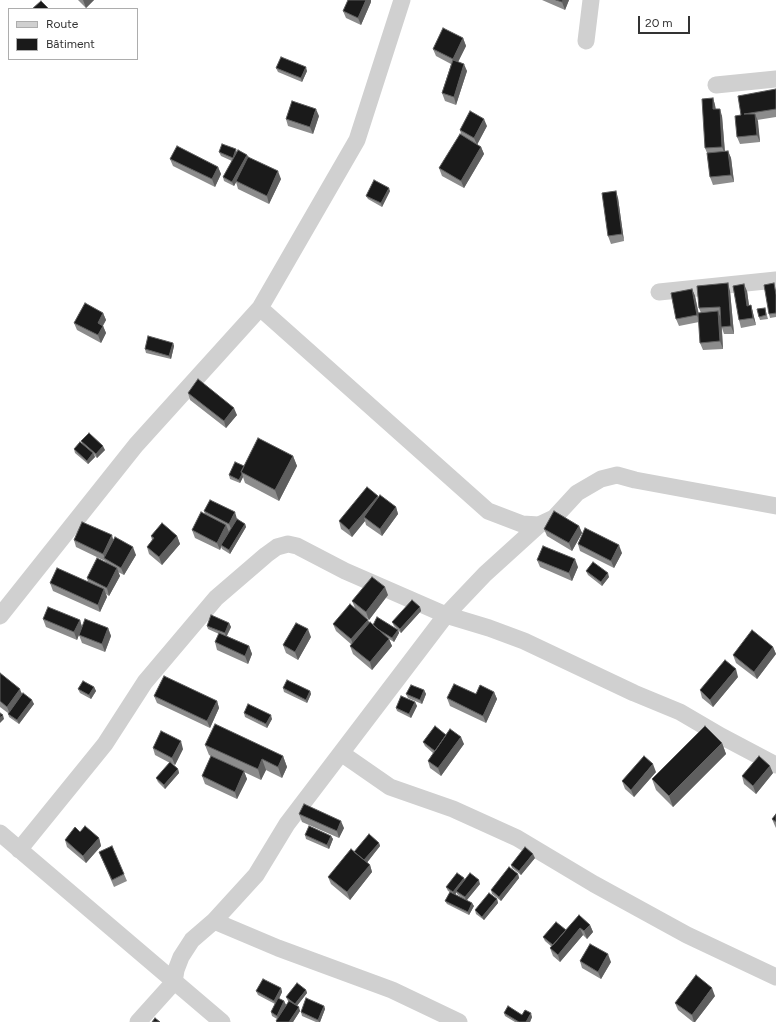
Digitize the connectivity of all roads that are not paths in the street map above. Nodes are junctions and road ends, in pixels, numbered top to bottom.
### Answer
1 (402, 0) edge
2 (591, 0) edge
3 (586, 41) dead end
4 (776, 79) edge
5 (716, 85) dead end
6 (776, 280) edge
7 (659, 292) dead end
8 (260, 308) junction
9 (776, 506) edge
10 (539, 525) junction
11 (446, 615) junction
12 (0, 616) edge
13 (341, 753) junction
14 (776, 765) edge
15 (0, 833) edge
16 (19, 850) junction
17 (214, 921) junction
18 (776, 977) edge
19 (174, 982) junction
20 (138, 1022) edge
21 (222, 1022) edge
22 (459, 1022) edge

1 - 8 street
2 - 3 street
4 - 5 street
6 - 7 street
8 - 10 street
8 - 12 street
9 - 10 street
10 - 11 street
11 - 13 street
11 - 14 street
11 - 16 street
13 - 17 street
13 - 18 street
15 - 16 street
16 - 19 street
17 - 19 street
17 - 22 street
19 - 20 street
19 - 21 street

